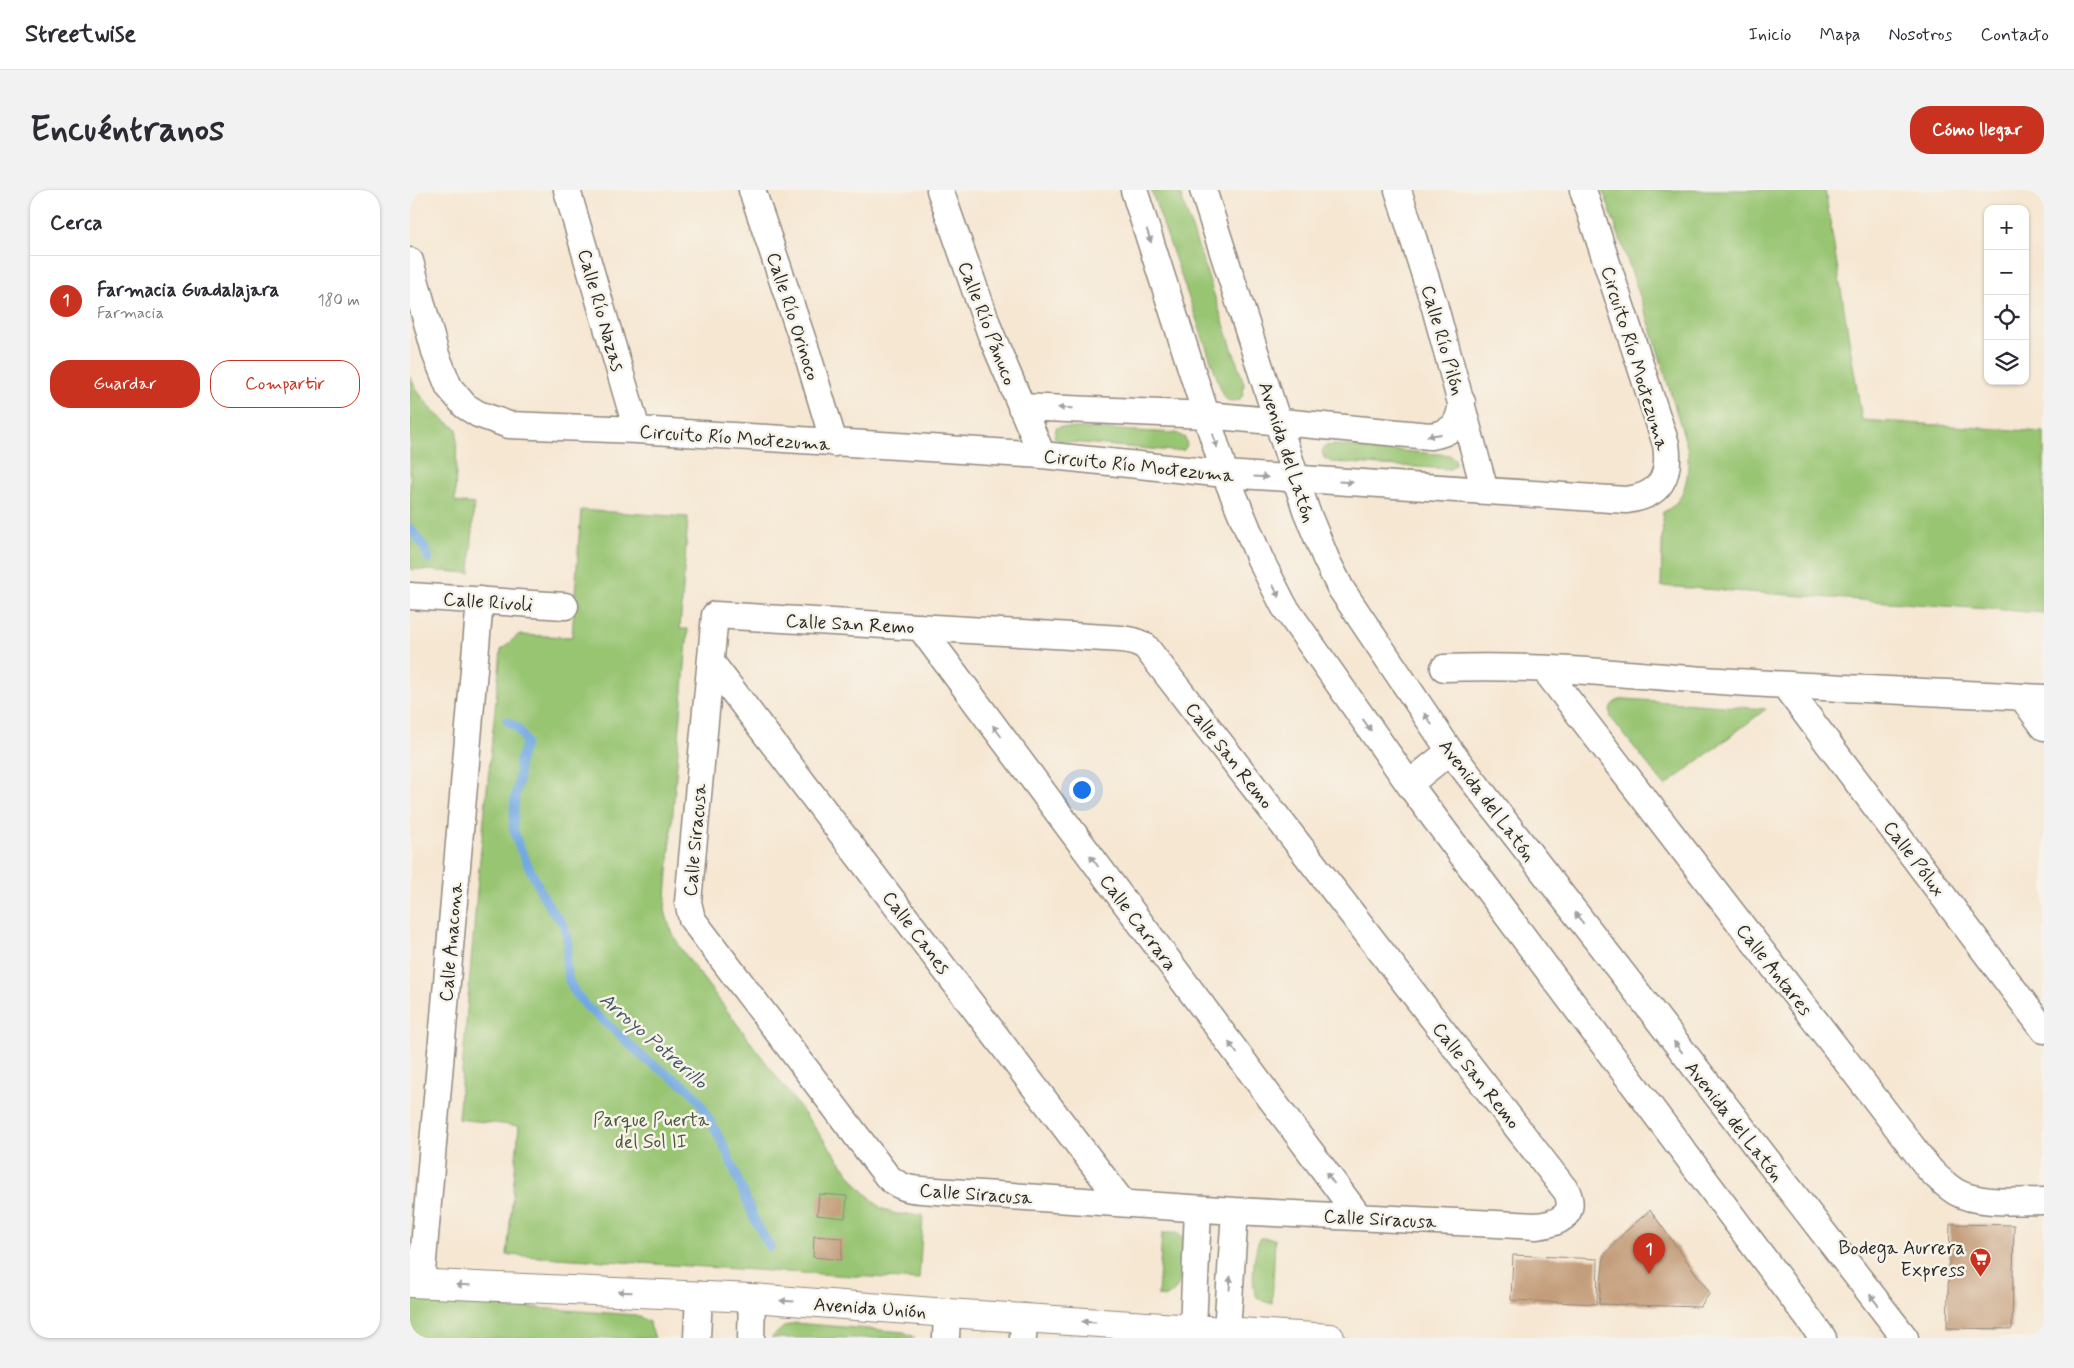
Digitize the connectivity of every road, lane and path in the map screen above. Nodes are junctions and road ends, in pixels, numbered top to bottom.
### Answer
1 (567, 190) edge
2 (752, 190) edge
3 (940, 190) edge
4 (1134, 190) edge
5 (1203, 190) edge
6 (1398, 190) edge
7 (1583, 190) edge
8 (410, 261) edge
9 (1462, 402) junction
10 (1021, 407) junction
11 (1207, 415) junction
12 (1278, 421) junction
13 (637, 430) junction
14 (834, 443) junction
15 (1042, 455) junction
16 (1225, 474) junction
17 (1297, 479) junction
18 (1485, 491) junction
19 (410, 596) edge
20 (480, 600) junction
21 (565, 606) dead end
22 (715, 615) joint
23 (920, 627) junction
24 (712, 662) junction
25 (1444, 668) dead end
26 (1545, 670) junction
27 (1785, 686) junction
28 (2033, 698) edge
29 (2044, 727) edge
30 (1450, 751) junction
31 (1409, 784) junction
32 (2044, 1030) edge
33 (2044, 1201) edge
34 (1122, 1202) junction
35 (1198, 1209) junction
36 (1570, 1209) joint
37 (1235, 1211) junction
38 (1359, 1217) junction
39 (416, 1283) edge
40 (699, 1295) junction
41 (752, 1298) junction
42 (946, 1326) edge
43 (1024, 1328) edge
44 (1193, 1329) junction
45 (1227, 1331) junction
46 (697, 1338) edge
47 (751, 1338) edge
48 (1330, 1338) edge
49 (1823, 1338) edge
50 (1904, 1338) edge

1 - 13 street, Calle Río Nazas
2 - 14 street, Calle Río Orinoco
3 - 10 street, Calle Río Pánuco
4 -> 11 street
5 - 12 street, Avenida del Latón
6 - 9 street, Calle Río Pilón
7 - 18 street, Circuito Río Moctezuma
8 - 13 street, Circuito Río Moctezuma
9 -> 12 street
9 - 18 street, Calle Río Pilón
11 -> 10 street
10 - 15 street, Calle Río Pánuco
11 - 12 street
11 -> 16 street
12 - 17 street, Avenida del Latón
13 - 14 street, Circuito Río Moctezuma
14 - 15 street, Circuito Río Moctezuma
15 - 16 street, Circuito Río Moctezuma
16 -> 17 street, Circuito Río Moctezuma
16 -> 31 street
17 -> 18 street, Circuito Río Moctezuma
30 -> 17 street, Avenida del Latón
19 - 20 street, Calle Rivoli
20 - 21 street, Calle Rivoli
20 - 39 street, Calle Anacona
22 - 23 street, Calle San Remo
22 - 24 street, Calle Siracusa
23 - 36 street, Calle San Remo
38 -> 23 street, Calle Carrara
24 - 34 street, Calle Canes
24 - 34 street, Calle Siracusa
25 - 26 street
26 - 27 street
26 - 33 street, Calle Antares
27 - 28 street
27 - 32 street, Calle Pólux
28 - 29 street
30 - 31 street
50 -> 30 street, Avenida del Latón
31 - 49 street
34 - 35 street, Calle Siracusa
35 - 37 street, Calle Siracusa
35 - 44 street
36 - 38 street, Calle Siracusa
37 - 38 street, Calle Siracusa
45 -> 37 street
40 -> 39 street, Avenida Unión
40 - 41 street, Avenida Unión
40 - 46 street
42 -> 41 street, Avenida Unión
41 - 47 street
42 - 43 street, Avenida Unión
44 -> 43 street, Avenida Unión
44 - 45 street, Avenida Unión
45 - 48 street, Avenida Unión

